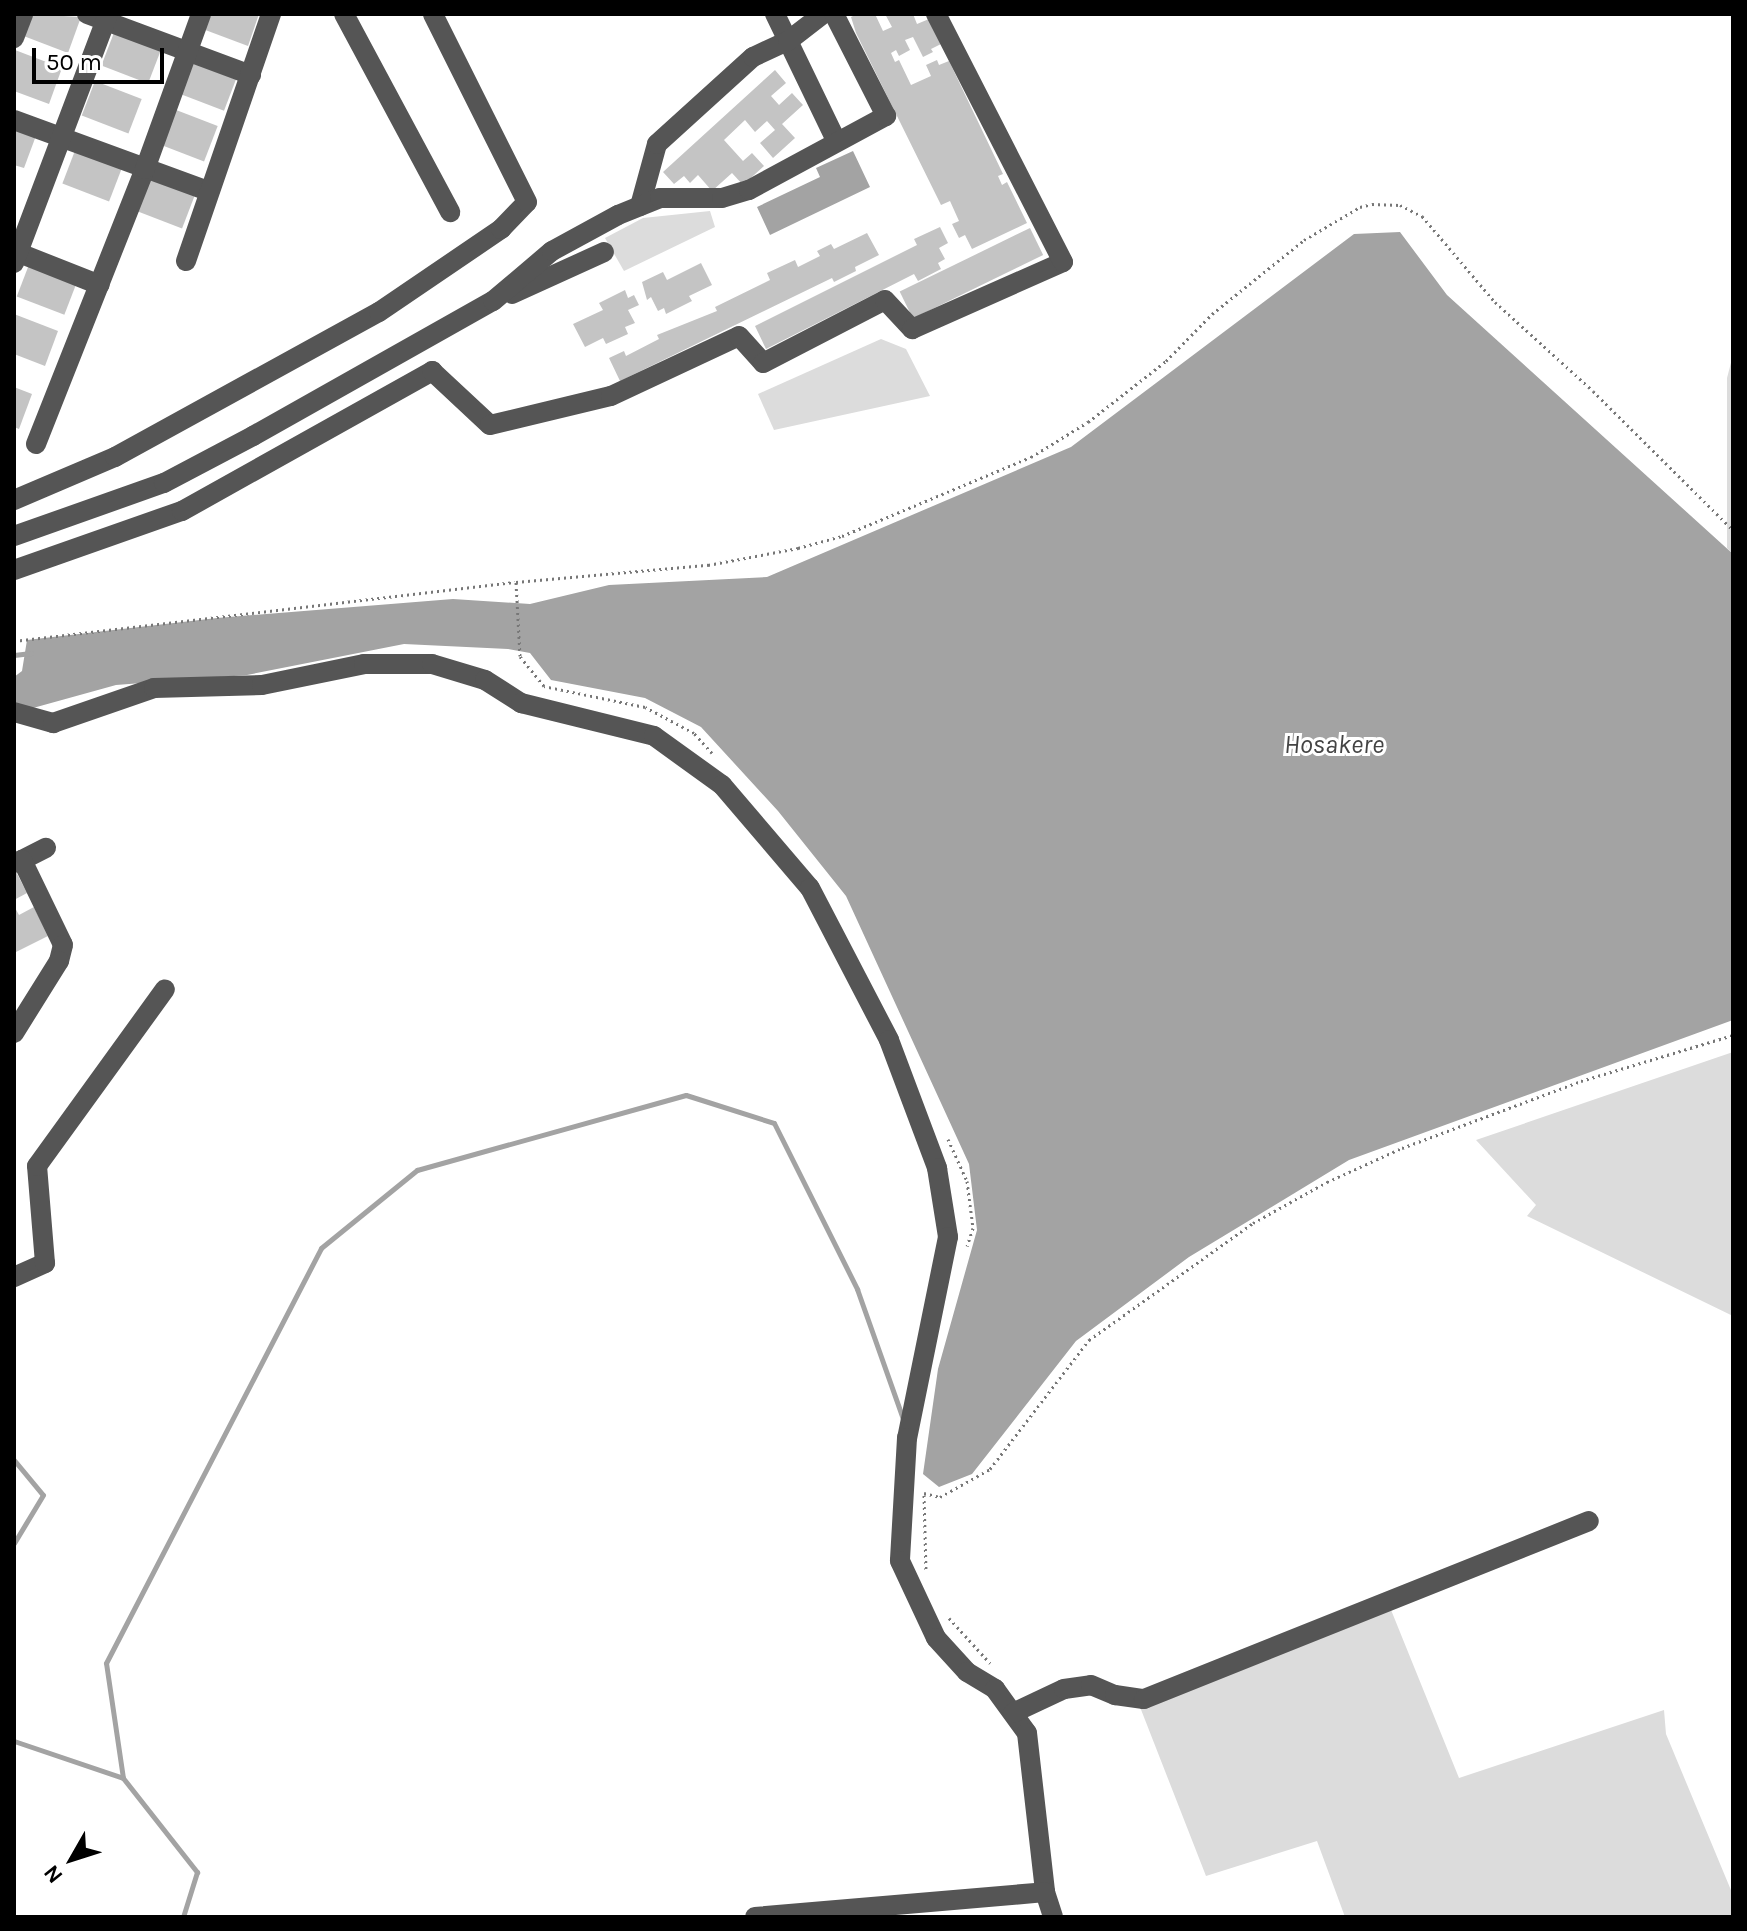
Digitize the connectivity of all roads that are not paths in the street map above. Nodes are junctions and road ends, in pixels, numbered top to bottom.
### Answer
1 (23, 14) edge
2 (201, 14) edge
3 (271, 14) edge
4 (344, 14) edge
5 (433, 14) edge
6 (775, 14) edge
7 (823, 14) edge
8 (834, 14) edge
9 (936, 14) edge
10 (100, 16) edge
11 (14, 38) edge
12 (788, 41) junction
13 (187, 51) junction
14 (251, 75) junction
15 (14, 120) edge
16 (59, 137) junction
17 (836, 140) junction
18 (145, 169) junction
19 (208, 191) junction
20 (640, 206) junction
21 (450, 212) dead end
22 (604, 252) dead end
23 (15, 256) edge
24 (186, 261) dead end
25 (100, 285) junction
26 (493, 301) junction
27 (36, 444) dead end
28 (164, 483) junction
29 (14, 500) edge
30 (182, 511) junction
31 (20, 534) edge
32 (35, 563) junction
33 (14, 570) edge
34 (14, 712) edge
35 (46, 848) dead end
36 (18, 862) edge
37 (165, 989) dead end
38 (14, 1033) edge
39 (14, 1277) edge
40 (1589, 1521) dead end
41 (1013, 1713) junction
42 (1045, 1892) junction
43 (926, 1910) edge
44 (755, 1917) edge
45 (1053, 1917) edge

1 - 11 street
2 - 13 street
3 - 14 street
4 - 21 street
5 - 29 street
6 - 12 street
7 - 12 street
8 - 17 street
9 - 30 street
10 - 13 street
10 - 16 street
12 - 17 street
12 - 20 street
13 - 14 street
13 - 18 street
14 - 19 street
15 - 16 street
16 - 18 street
16 - 23 street
17 - 20 street
18 - 19 street
18 - 25 street
19 - 24 street
20 - 26 street
22 - 26 street
23 - 25 street
25 - 27 street
26 - 28 street
28 - 30 street
28 - 31 street
30 - 32 street
31 - 32 street
32 - 33 street
34 - 41 street
35 - 36 street
36 - 38 street
37 - 39 street
40 - 41 street
41 - 42 street
42 - 43 street
42 - 45 street
43 - 44 street

